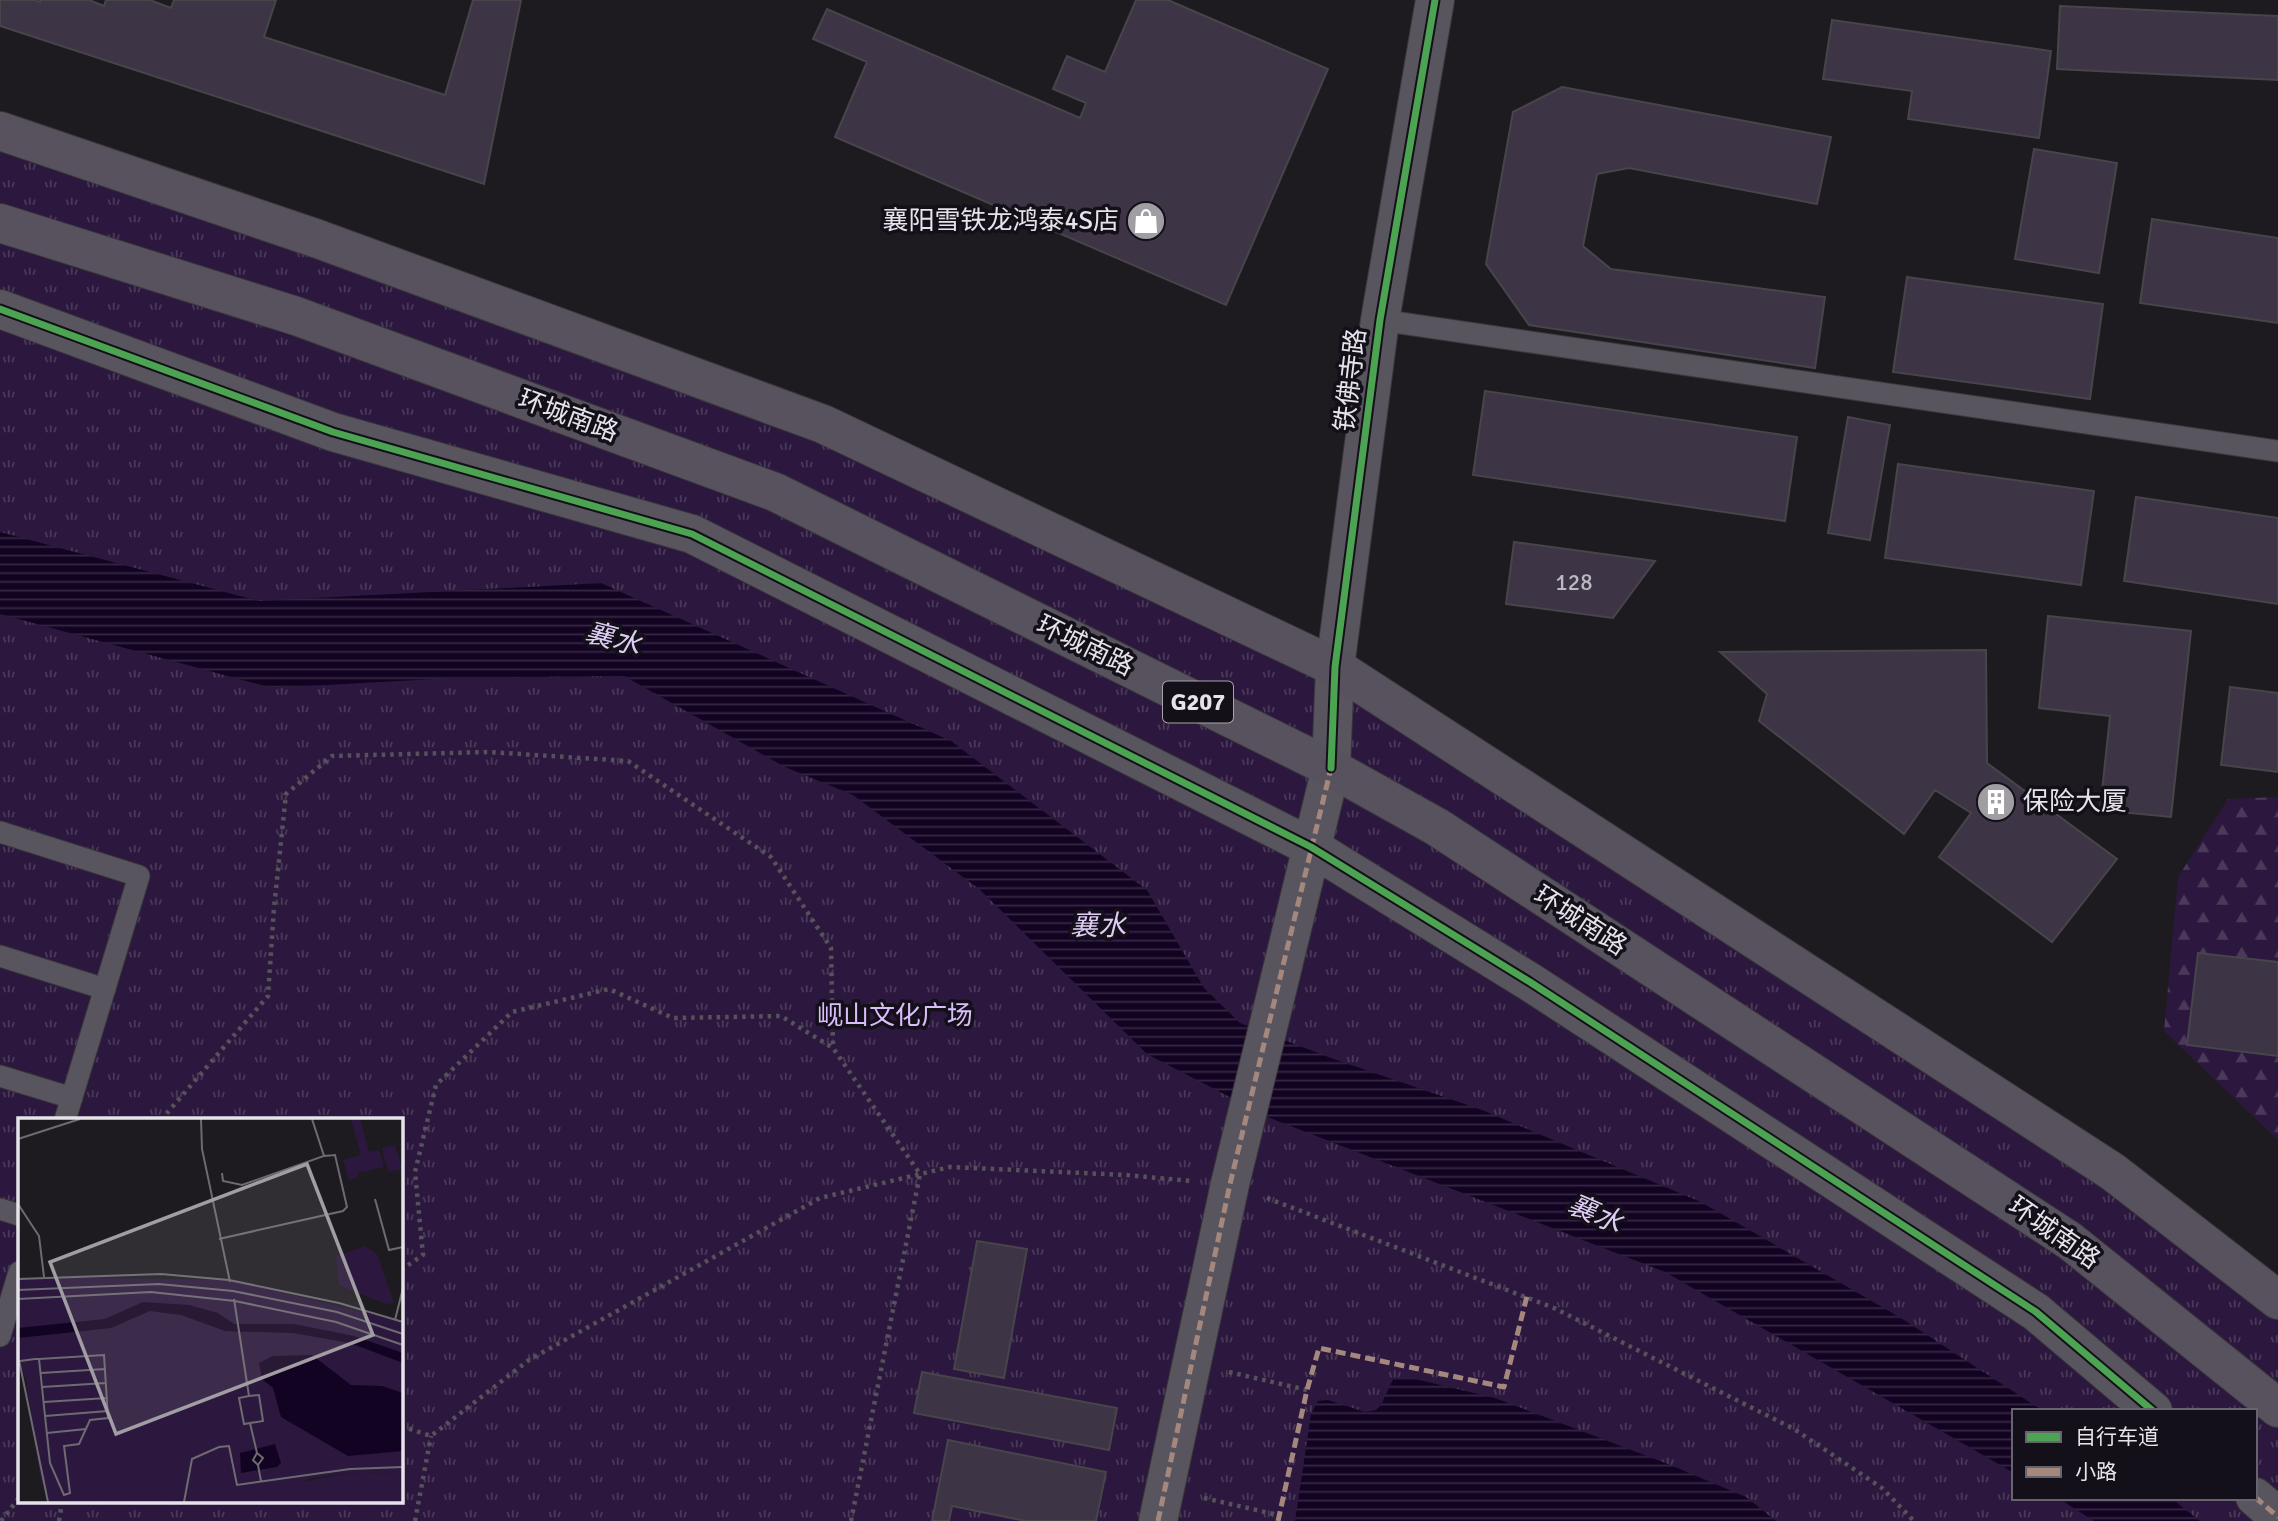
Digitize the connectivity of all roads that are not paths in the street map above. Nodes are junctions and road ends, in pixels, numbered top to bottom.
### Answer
1 (1435, 0) edge
2 (0, 131) edge
3 (0, 223) edge
4 (0, 309) edge
5 (1380, 320) junction
6 (2278, 451) edge
7 (1335, 667) junction
8 (1331, 768) junction
9 (0, 832) edge
10 (1311, 847) junction
11 (0, 956) edge
12 (105, 989) junction
13 (0, 1076) edge
14 (72, 1098) junction
15 (66, 1118) edge
16 (0, 1209) edge
17 (18, 1215) edge
18 (18, 1275) edge
19 (2278, 1300) edge
20 (1, 1326) edge
21 (2278, 1408) edge
22 (2151, 1409) edge
23 (2257, 1499) edge
24 (1162, 1505) edge
25 (2278, 1517) edge

1 - 5 street, 铁佛寺路
2 - 7 highway
3 - 8 highway, 环城南路 / G207
4 - 10 street
5 - 6 lane
5 - 7 street, 铁佛寺路
7 - 8 street, 铁佛寺路
7 - 19 highway
8 - 10 street, 铁佛寺路
8 - 21 highway, 环城南路 / G207
9 - 12 lane
10 - 22 street
10 - 24 street, 铁佛寺路
11 - 12 lane
12 - 14 lane
13 - 14 lane
14 - 15 lane
16 - 17 lane
18 - 20 lane
23 - 25 street

